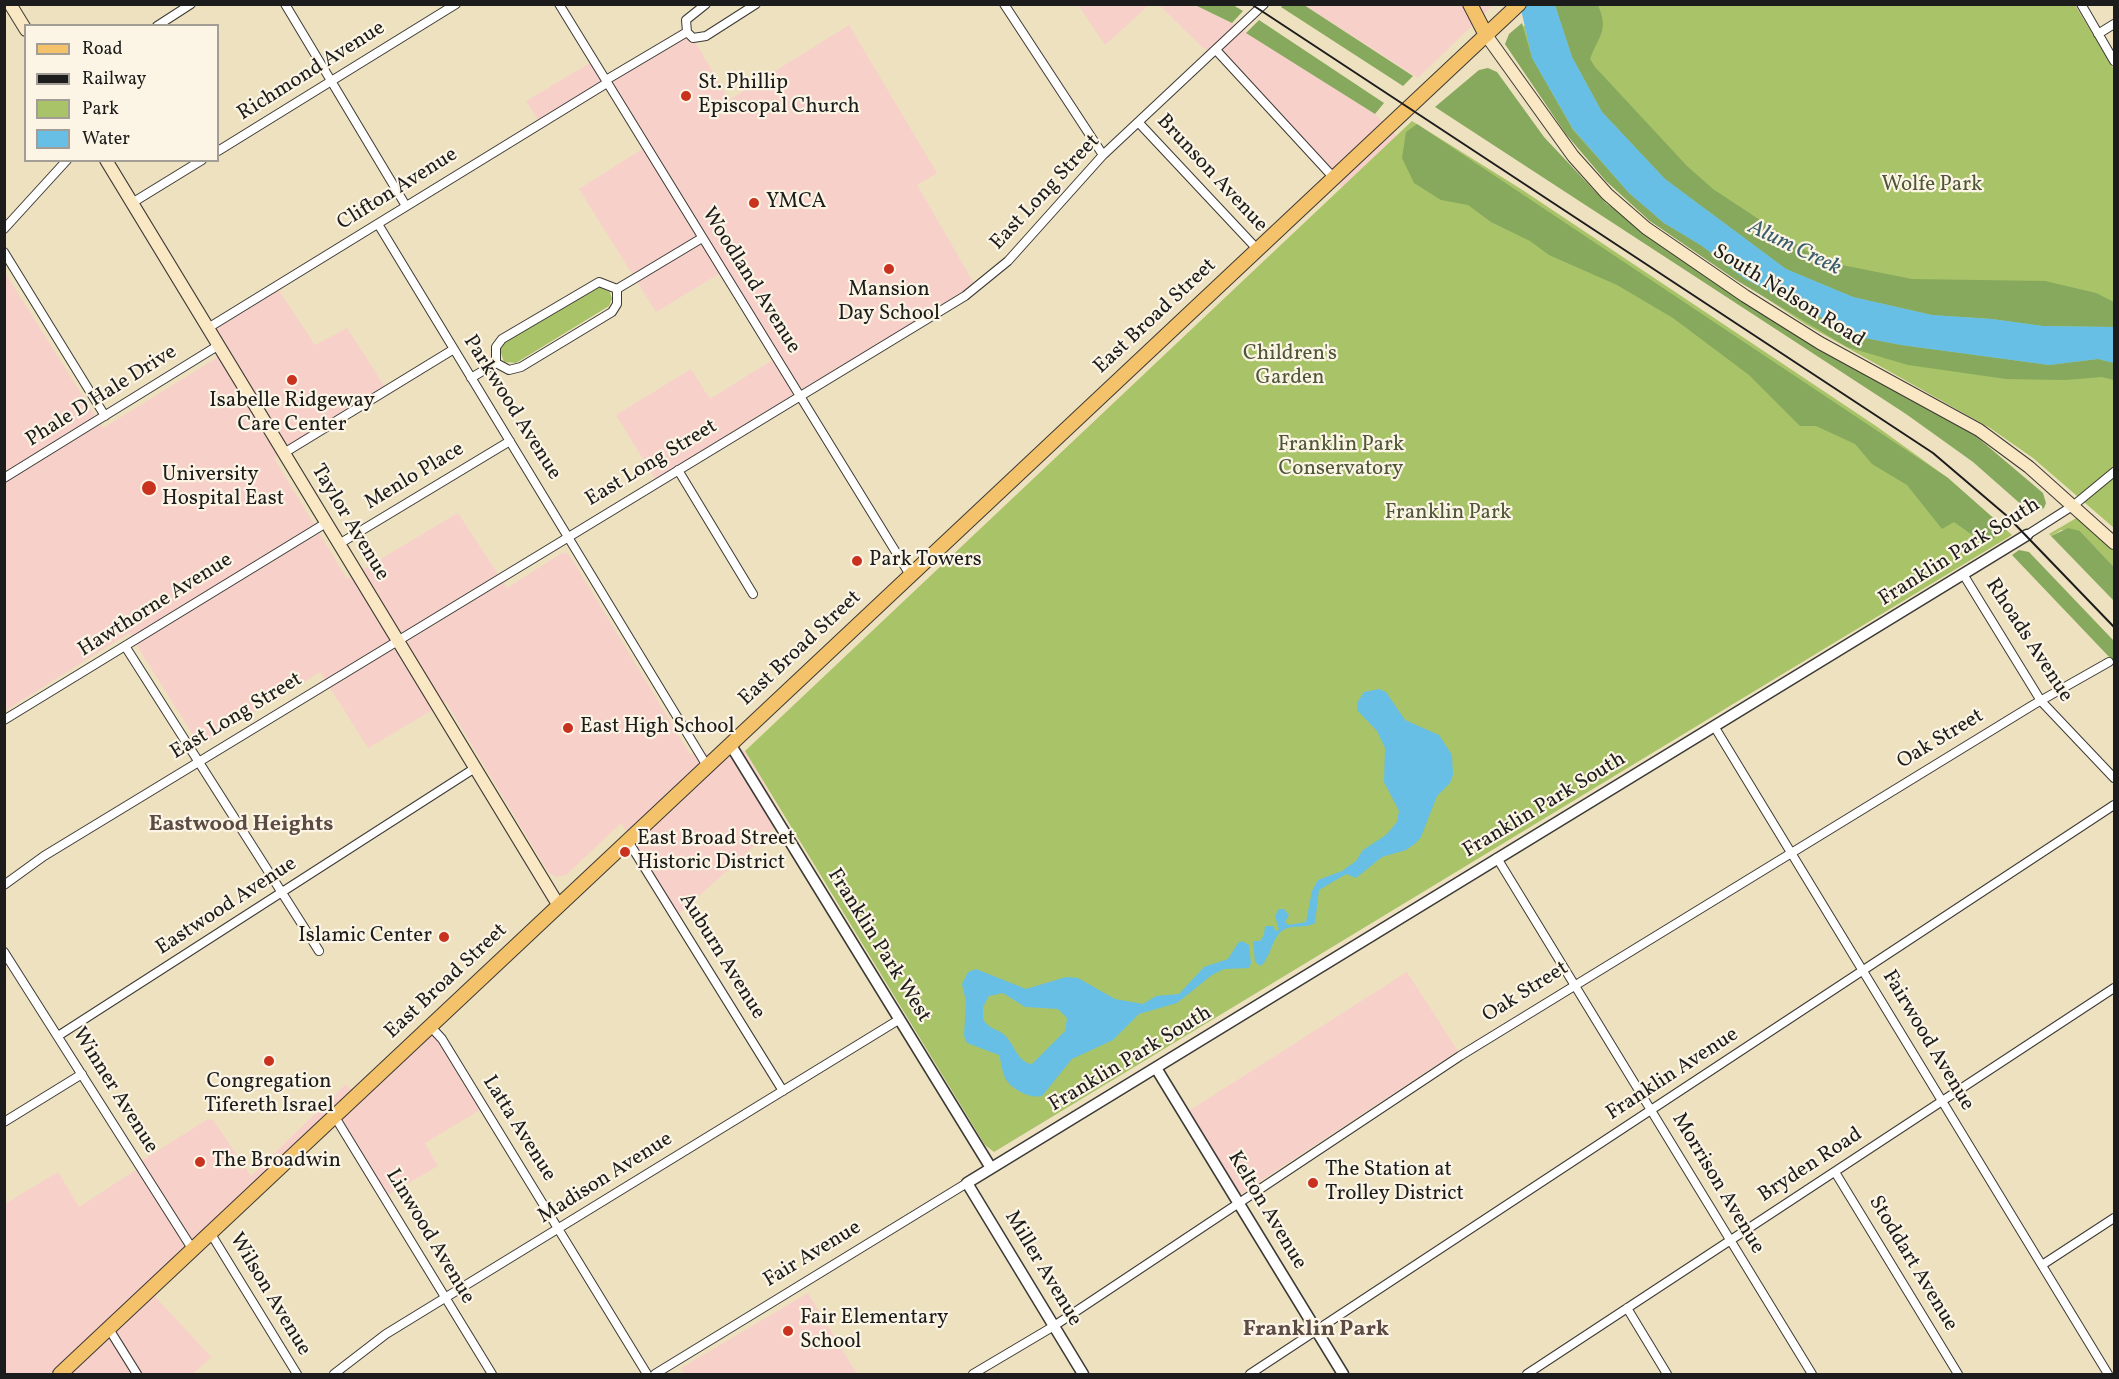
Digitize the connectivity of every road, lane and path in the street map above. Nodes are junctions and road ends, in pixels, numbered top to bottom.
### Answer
1 (10, 4) edge
2 (191, 4) edge
3 (285, 4) edge
4 (456, 4) edge
5 (559, 4) edge
6 (706, 4) edge
7 (756, 4) edge
8 (1004, 4) edge
9 (1264, 4) edge
10 (1470, 4) edge
11 (1519, 4) edge
12 (2081, 4) edge
13 (160, 24) edge
14 (2115, 24) edge
15 (24, 27) edge
16 (687, 32) junction
17 (2098, 33) junction
18 (1486, 35) junction
19 (1216, 50) junction
20 (2115, 61) edge
21 (331, 81) junction
22 (607, 81) junction
23 (1138, 123) junction
24 (219, 150) edge
25 (1103, 155) junction
26 (65, 162) edge
27 (107, 162) edge
28 (199, 162) edge
29 (1333, 177) junction
30 (132, 203) junction
31 (406, 206) junction
32 (378, 224) junction
33 (4, 229) edge
34 (702, 237) junction
35 (1258, 250) junction
36 (4, 252) edge
37 (617, 289) junction
38 (208, 327) junction
39 (219, 345) junction
40 (454, 349) junction
41 (496, 363) junction
42 (471, 378) junction
43 (799, 396) junction
44 (105, 416) junction
45 (510, 441) junction
46 (284, 453) junction
47 (678, 470) junction
48 (2115, 472) edge
49 (4, 478) edge
50 (2074, 505) junction
51 (326, 523) junction
52 (2027, 535) joint
53 (569, 536) junction
54 (2115, 543) edge
55 (339, 544) junction
56 (1963, 574) junction
57 (910, 575) junction
58 (753, 594) dead end
59 (398, 641) junction
60 (125, 646) junction
61 (2109, 662) dead end
62 (2041, 701) junction
63 (4, 720) edge
64 (1714, 726) junction
65 (730, 744) junction
66 (198, 762) junction
67 (707, 766) junction
68 (475, 768) junction
69 (2115, 778) edge
70 (2115, 805) edge
71 (628, 841) junction
72 (1791, 852) junction
73 (1497, 858) junction
74 (4, 885) edge
75 (282, 894) junction
76 (560, 906) junction
77 (319, 951) dead end
78 (4, 952) edge
79 (1863, 971) junction
80 (1574, 985) junction
81 (2115, 988) edge
82 (900, 1019) junction
83 (431, 1026) junction
84 (58, 1036) junction
85 (1156, 1068) junction
86 (82, 1074) junction
87 (783, 1091) junction
88 (1943, 1101) junction
89 (1651, 1111) junction
90 (335, 1117) junction
91 (4, 1122) edge
92 (991, 1168) junction
93 (1835, 1172) junction
94 (967, 1183) junction
95 (1238, 1202) junction
96 (2115, 1218) edge
97 (559, 1228) junction
98 (211, 1234) junction
99 (1730, 1240) junction
100 (193, 1250) junction
101 (2042, 1265) junction
102 (446, 1299) junction
103 (1627, 1308) junction
104 (1054, 1326) junction
105 (109, 1329) junction
106 (1316, 1331) junction
107 (60, 1374) edge
108 (137, 1374) edge
109 (297, 1374) edge
110 (334, 1374) edge
111 (492, 1374) edge
112 (647, 1374) edge
113 (655, 1374) edge
114 (973, 1374) edge
115 (1083, 1374) edge
116 (1250, 1374) edge
117 (1343, 1374) edge
118 (1527, 1374) edge
119 (1667, 1374) edge
120 (1812, 1374) edge
121 (1958, 1374) edge
122 (2108, 1374) edge

1 - 15 main road
2 - 13 street
3 - 21 street
4 - 21 street, Richmond Avenue
5 - 22 street, Woodland Avenue
6 - 16 street
7 - 16 street, Clifton Avenue
8 - 25 street
9 - 19 street, East Long Street
10 - 18 main road
11 - 18 main road, East Broad Street
12 - 17 street
14 - 17 street
16 - 22 street, Clifton Avenue
17 - 20 street
18 - 29 main road, East Broad Street
18 - 50 main road, South Nelson Road
19 - 23 street, East Long Street
19 - 29 street
21 - 24 street, Richmond Avenue
21 - 31 street
22 - 31 street, Clifton Avenue
22 - 34 street, Woodland Avenue
23 - 25 street, East Long Street
23 - 35 street, Brunson Avenue
25 - 43 street, East Long Street
26 - 33 street
27 - 30 main road, Taylor Avenue
28 - 30 street
29 - 35 main road, East Broad Street
30 - 38 main road, Taylor Avenue
31 - 32 street, Clifton Avenue
32 - 38 street, Clifton Avenue
32 - 40 street, Parkwood Avenue
34 - 37 street
34 - 43 street, Woodland Avenue
35 - 57 main road, East Broad Street
36 - 44 street
37 - 41 street
37 - 41 street
38 - 39 main road, Taylor Avenue
39 - 44 street, Phale D Hale Drive
39 - 46 main road, Taylor Avenue
40 - 42 street, Parkwood Avenue
40 - 46 street
41 - 42 street
42 - 45 street, Parkwood Avenue
43 - 47 street, East Long Street
43 - 57 street, Woodland Avenue
44 - 49 street, Phale D Hale Drive
45 - 53 street, Parkwood Avenue
45 - 55 street, Menlo Place
46 - 51 main road, Taylor Avenue
47 - 53 street, East Long Street
47 - 58 street
48 - 50 street, Franklin Park South
50 - 52 street, Franklin Park South
50 - 54 main road, South Nelson Road
51 - 55 main road, Taylor Avenue
51 - 60 street, Hawthorne Avenue
52 - 56 street, Franklin Park South
53 - 59 street, East Long Street
53 - 67 street, Parkwood Avenue
55 - 59 main road, Taylor Avenue
56 - 62 street, Rhoads Avenue
56 - 64 street, Franklin Park South
57 - 65 main road, East Broad Street
59 - 66 street, East Long Street
59 - 68 main road, Taylor Avenue
60 - 63 street, Hawthorne Avenue
60 - 66 street
61 - 62 street, Oak Street
62 - 69 street, Rhoads Avenue
62 - 72 street, Oak Street
64 - 72 street, Fairwood Avenue
64 - 73 street, Franklin Park South
65 - 67 main road, East Broad Street
65 - 82 street, Franklin Park West
66 - 74 street, East Long Street
66 - 75 street
67 - 71 main road, East Broad Street
68 - 75 street, Eastwood Avenue
68 - 76 main road, Taylor Avenue
70 - 79 street, Franklin Avenue
71 - 76 main road, East Broad Street
71 - 87 street, Auburn Avenue
72 - 79 street, Fairwood Avenue
72 - 80 street, Oak Street
73 - 80 street, Morrison Avenue
73 - 85 street, Franklin Park South
75 - 77 street
75 - 84 street, Eastwood Avenue
76 - 83 main road, East Broad Street
78 - 84 street, Winner Avenue
79 - 88 street, Fairwood Avenue
79 - 89 street, Franklin Avenue
80 - 89 street, Morrison Avenue
80 - 95 street, Oak Street
81 - 88 street, Bryden Road
82 - 87 street, Madison Avenue
82 - 92 street, Franklin Park West
83 - 90 main road, East Broad Street
83 - 97 street, Latta Avenue
84 - 86 street, Winner Avenue
85 - 92 street, Franklin Park South
85 - 95 street, Kelton Avenue
86 - 91 street
86 - 100 street, Winner Avenue
87 - 97 street, Madison Avenue
88 - 93 street, Bryden Road
88 - 101 street, Fairwood Avenue
89 - 99 street, Morrison Avenue
89 - 106 street, Franklin Avenue
90 - 98 main road, East Broad Street
90 - 102 street, Linwood Avenue
92 - 94 street, Fair Avenue
93 - 99 street, Bryden Road
93 - 121 street, Stoddart Avenue
94 - 104 street, Miller Avenue
94 - 113 street, Fair Avenue
95 - 104 street, Oak Street
95 - 106 street, Kelton Avenue
96 - 101 street
97 - 102 street, Madison Avenue
97 - 112 street, Latta Avenue
98 - 100 main road, East Broad Street
98 - 109 street, Wilson Avenue
99 - 103 street, Bryden Road
99 - 120 street, Morrison Avenue
100 - 105 main road, East Broad Street
101 - 122 street, Fairwood Avenue
102 - 110 street, Madison Avenue
102 - 111 street, Linwood Avenue
103 - 118 street, Bryden Road
103 - 119 street
104 - 114 street, Oak Street
104 - 115 street, Miller Avenue
105 - 107 main road, East Broad Street
105 - 108 street
106 - 116 street, Franklin Avenue
106 - 117 street, Kelton Avenue

